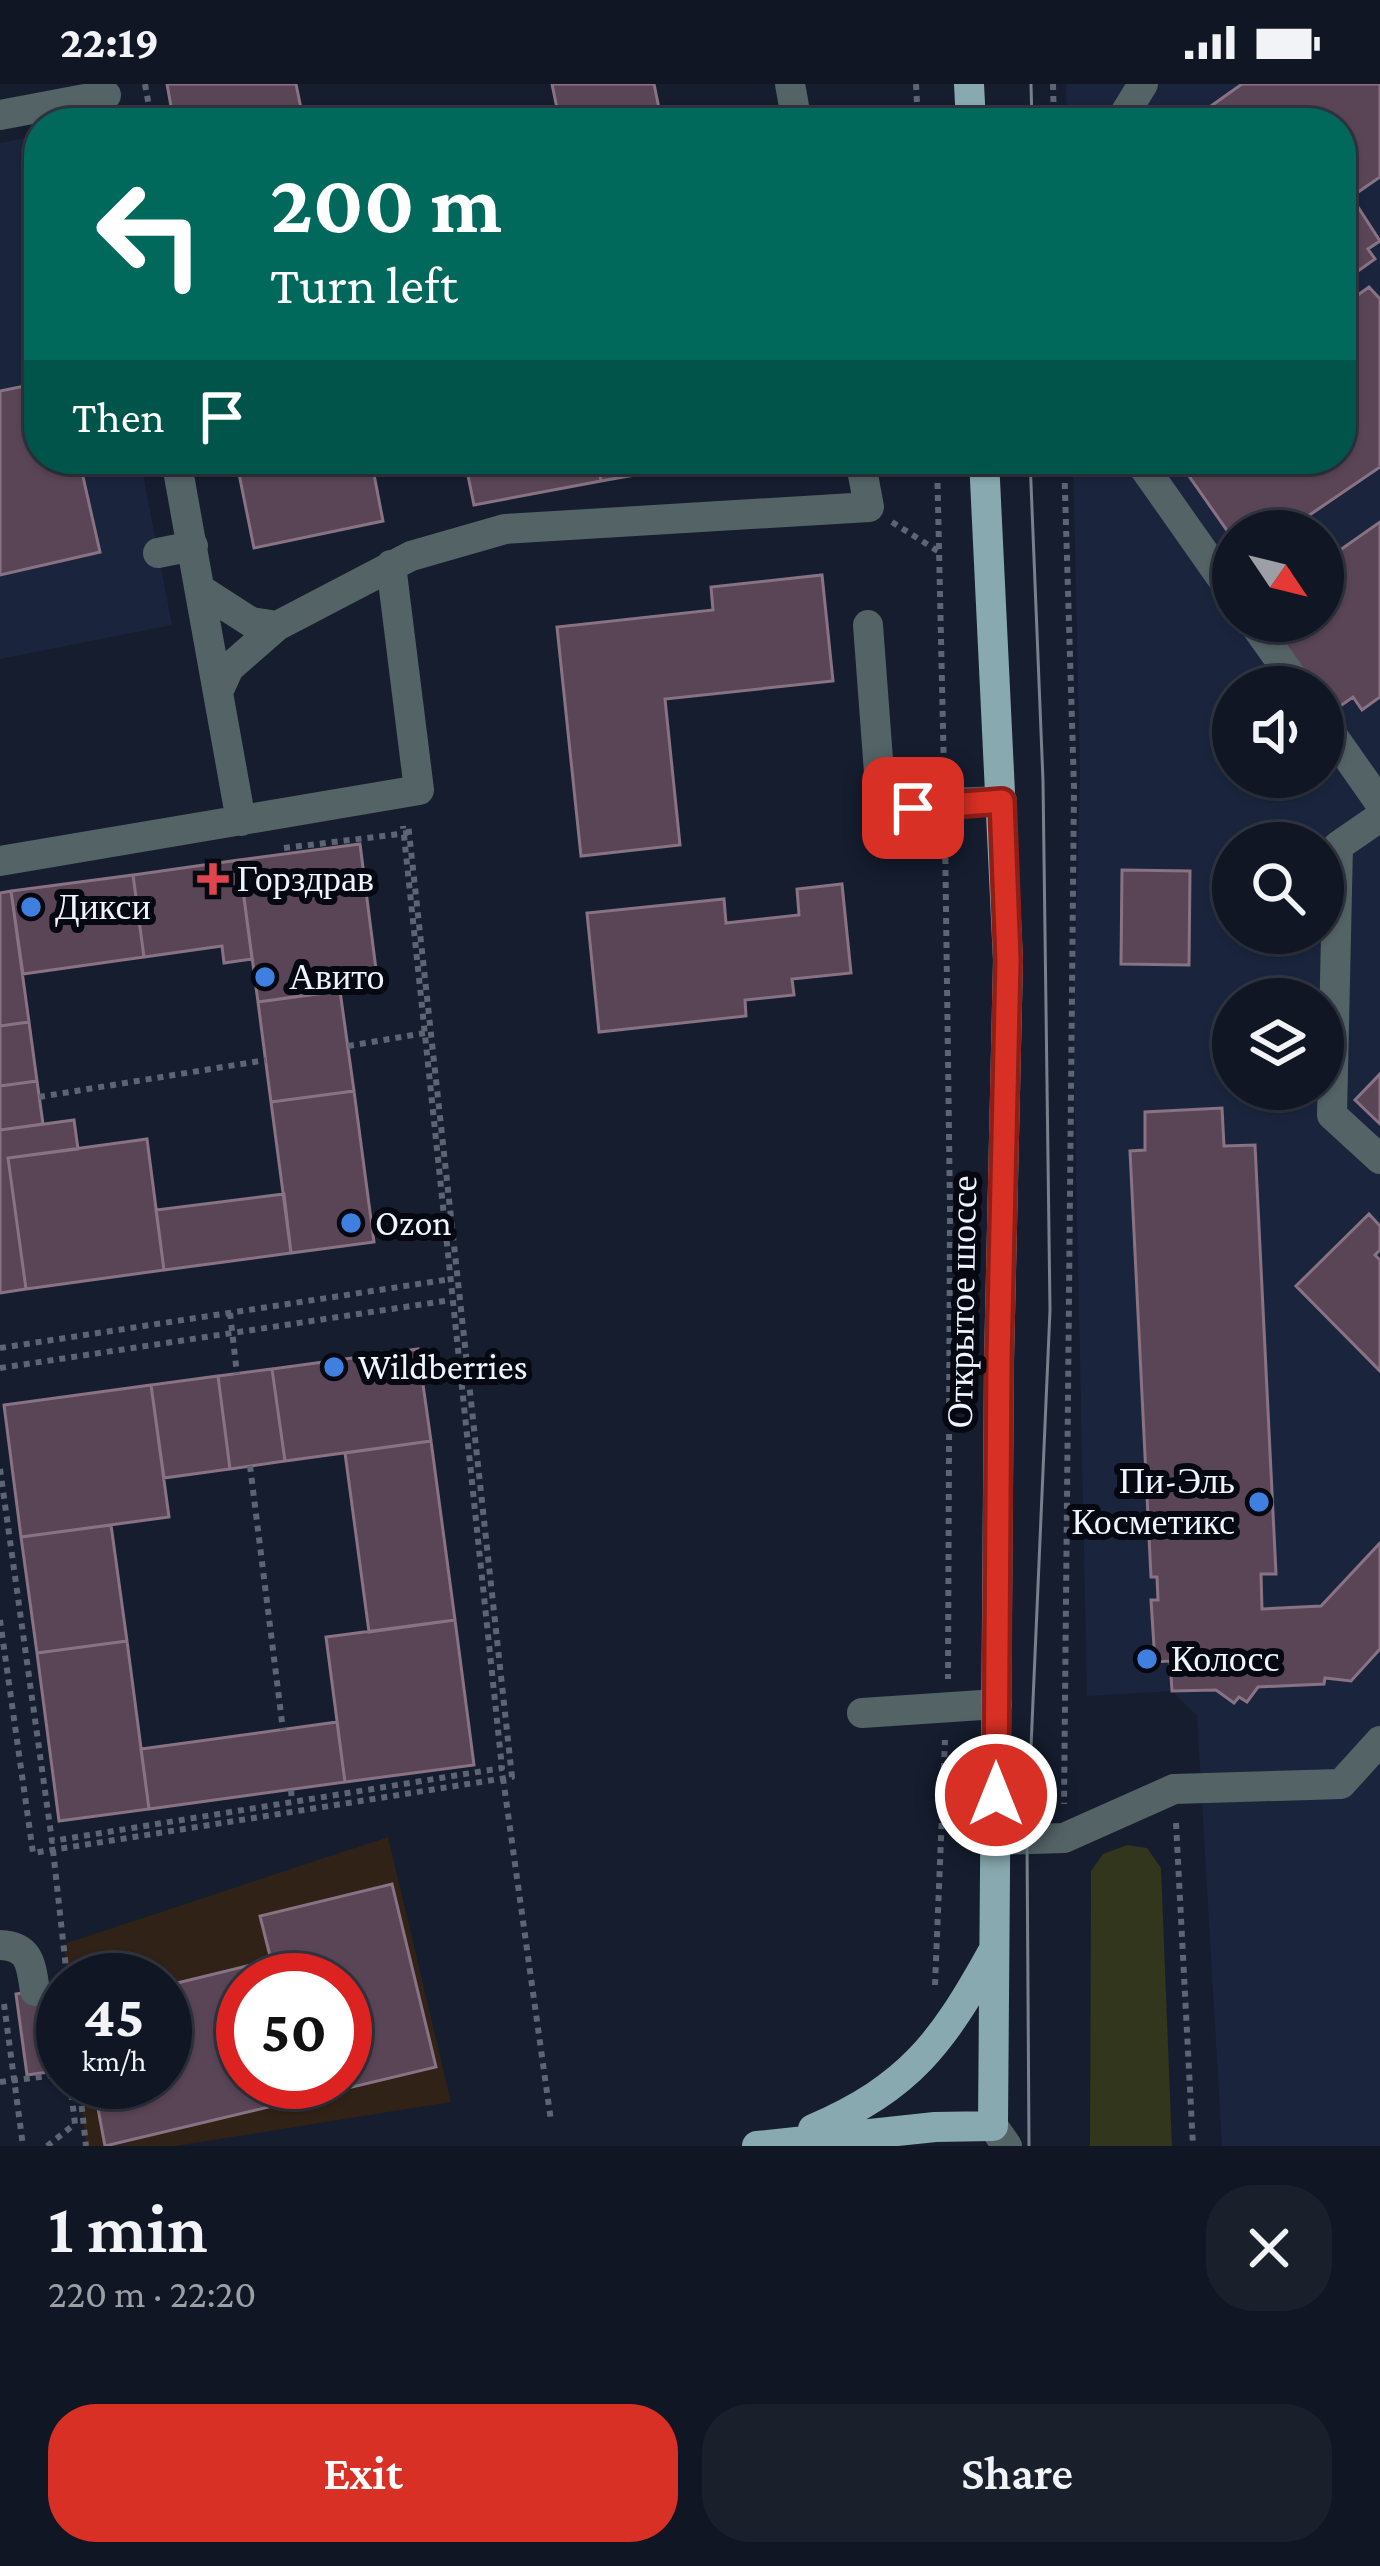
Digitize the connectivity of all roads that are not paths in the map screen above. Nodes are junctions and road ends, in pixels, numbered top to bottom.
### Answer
1 (107, 101) edge
2 (54, 108) edge
3 (179, 474) edge
4 (862, 474) edge
5 (984, 474) edge
6 (1149, 474) edge
7 (193, 546) junction
8 (158, 553) dead end
9 (1212, 564) edge
10 (391, 565) junction
11 (201, 590) junction
12 (868, 625) dead end
13 (277, 626) junction
14 (218, 692) junction
15 (1344, 751) edge
16 (1002, 801) junction
17 (1380, 802) edge
18 (1380, 818) edge
19 (241, 821) junction
20 (0, 861) edge
21 (1380, 1159) edge
22 (997, 1704) junction
23 (862, 1713) dead end
24 (1380, 1742) edge
25 (996, 1840) junction
26 (0, 1945) edge
27 (993, 1951) junction
28 (35, 1991) dead end
29 (998, 2139) edge
30 (771, 2143) edge

1 - 2 lane
3 - 7 lane
4 - 10 lane
5 - 16 main road, Открытое шоссе
6 - 9 lane
7 - 8 lane
7 - 11 lane
10 - 13 lane
10 - 19 lane
11 - 13 lane
11 - 14 lane
12 - 16 lane
13 - 14 lane
14 - 19 lane
15 - 17 lane
16 - 22 main road, Открытое шоссе
18 - 21 lane
19 - 20 lane
22 - 23 lane
22 - 25 main road, Открытое шоссе
24 - 25 lane
25 - 27 main road, Открытое шоссе
26 - 28 lane
27 - 29 main road, Открытое шоссе
27 - 30 main road
29 - 30 main road

